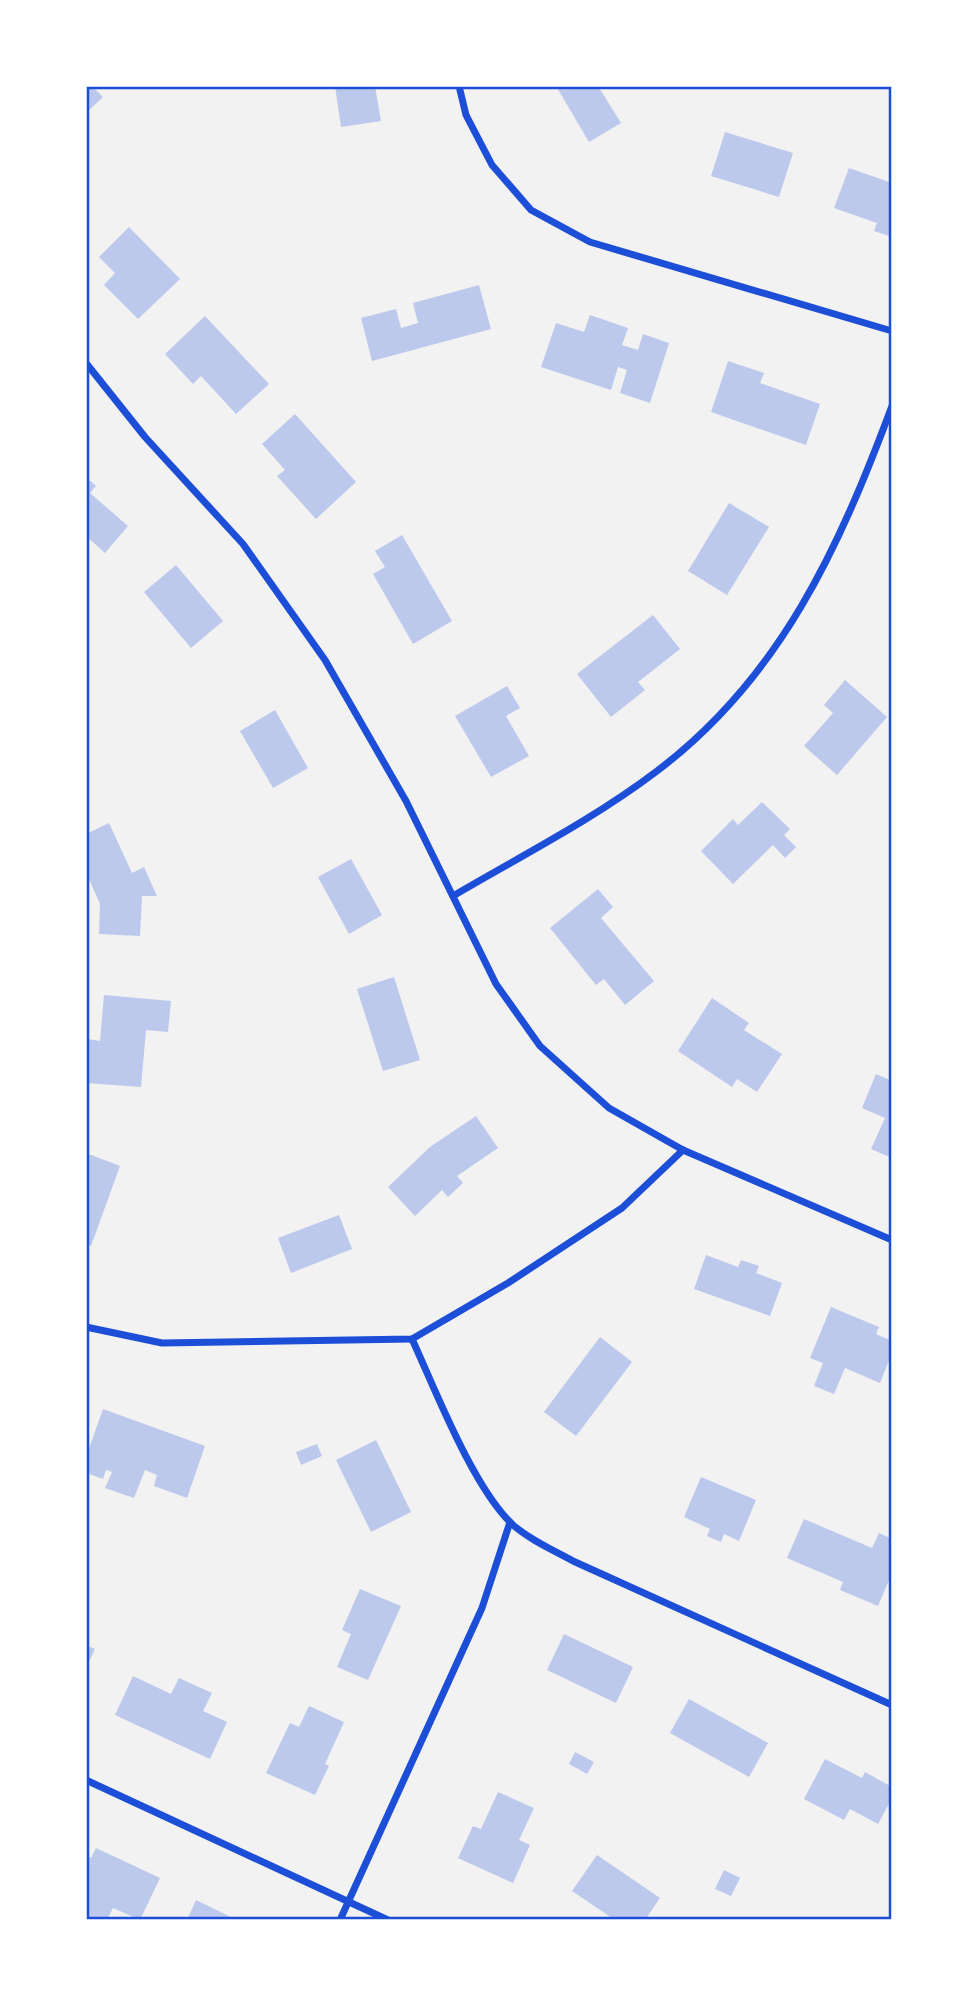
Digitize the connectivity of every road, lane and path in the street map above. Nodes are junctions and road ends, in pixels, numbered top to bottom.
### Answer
1 (458, 86) edge
2 (892, 331) edge
3 (86, 362) edge
4 (892, 406) edge
5 (453, 896) junction
6 (683, 1150) junction
7 (892, 1240) edge
8 (86, 1327) edge
9 (412, 1339) junction
10 (510, 1522) junction
11 (892, 1705) edge
12 (86, 1780) edge
13 (348, 1902) junction
14 (340, 1920) edge
15 (388, 1920) edge

1 - 2 street
3 - 5 street
4 - 5 street
5 - 6 street
6 - 7 street
6 - 9 street
8 - 9 street
9 - 10 street
10 - 11 street
10 - 13 street
12 - 13 street
13 - 14 street
13 - 15 street

